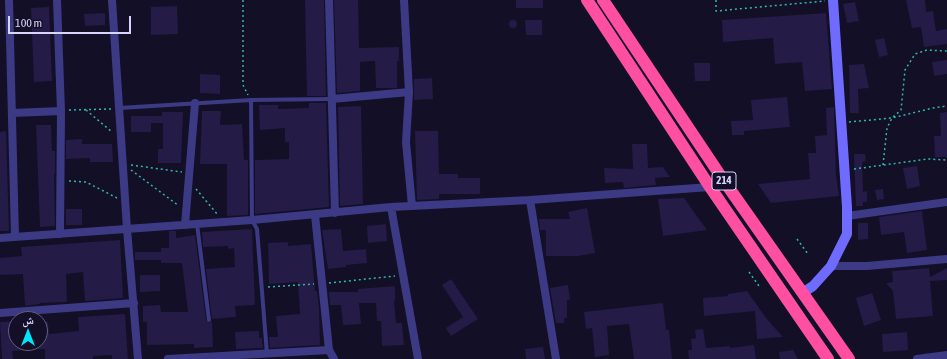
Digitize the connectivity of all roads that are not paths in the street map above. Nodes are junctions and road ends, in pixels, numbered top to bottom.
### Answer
1 (9, 0) edge
2 (57, 0) edge
3 (112, 0) edge
4 (329, 0) edge
5 (404, 0) edge
6 (587, 0) edge
7 (603, 0) edge
8 (834, 0) edge
9 (409, 92) junction
10 (332, 99) junction
11 (251, 100) junction
12 (195, 103) junction
13 (119, 108) junction
14 (61, 111) junction
15 (12, 113) junction
16 (710, 187) junction
17 (530, 200) junction
18 (947, 202) edge
19 (412, 206) junction
20 (391, 207) junction
21 (335, 213) junction
22 (315, 215) junction
23 (847, 216) junction
24 (252, 220) junction
25 (197, 224) junction
26 (185, 225) junction
27 (127, 229) junction
28 (60, 234) junction
29 (15, 237) junction
30 (0, 238) edge
31 (947, 259) edge
32 (831, 266) junction
33 (794, 278) junction
34 (780, 288) junction
35 (804, 292) junction
36 (134, 304) junction
37 (812, 304) junction
38 (0, 313) edge
39 (797, 314) junction
40 (208, 320) dead end
41 (329, 350) junction
42 (267, 354) junction
43 (947, 355) edge
44 (217, 358) edge
45 (138, 359) edge
46 (168, 359) edge
47 (334, 359) edge
48 (418, 359) edge
49 (556, 359) edge
50 (828, 359) edge
51 (849, 359) edge
52 (917, 359) edge

1 - 15 street
2 - 14 street
3 - 13 street
4 - 10 street
5 - 9 street
6 - 16 highway, 214
7 - 33 highway, 214
8 - 23 street
9 - 10 street
9 - 19 street
10 - 11 lane
10 - 21 street
11 - 12 lane
11 - 24 lane
12 - 13 lane
12 - 26 street
13 - 27 street
14 - 15 street
14 - 28 street
15 - 29 street
16 - 17 street
16 - 34 highway, 214
17 - 19 street
17 - 49 street
18 - 23 street
19 - 20 street
20 - 21 street
20 - 48 street
21 - 22 street
22 - 24 street
22 - 41 street
23 - 32 street
24 - 25 street
24 - 42 lane
25 - 26 street
25 - 40 lane
26 - 27 street
27 - 28 street
27 - 36 street
28 - 29 street
29 - 30 street
31 - 32 street
32 - 35 street
33 - 34 highway
33 - 35 highway, 214
34 - 39 highway, 214
35 - 37 highway, 214
36 - 38 street
36 - 45 street
37 - 39 highway
37 - 51 highway, 214
39 - 50 highway, 214
41 - 42 street
41 - 47 street
42 - 44 street
43 - 52 street
44 - 46 street

